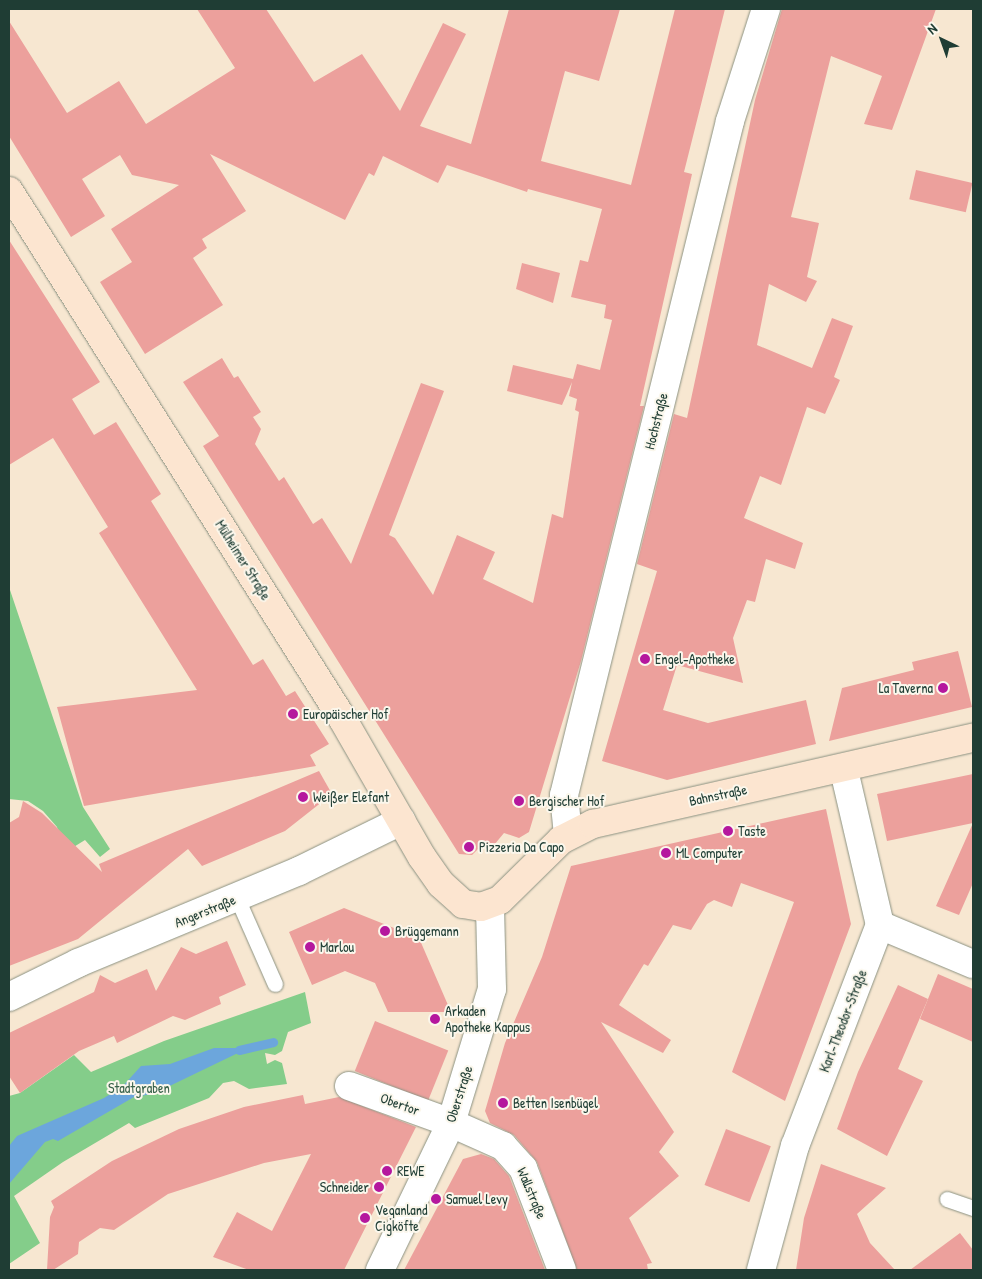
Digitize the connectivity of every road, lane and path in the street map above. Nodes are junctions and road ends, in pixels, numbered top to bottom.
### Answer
1 (766, 9) edge
2 (9, 191) edge
3 (973, 738) edge
4 (844, 770) junction
5 (401, 821) junction
6 (568, 836) junction
7 (237, 898) junction
8 (490, 905) junction
9 (880, 925) junction
10 (973, 964) edge
11 (276, 984) dead end
12 (9, 997) edge
13 (349, 1086) dead end
14 (451, 1123) junction
15 (947, 1199) dead end
16 (973, 1208) edge
17 (380, 1270) edge
18 (562, 1270) edge
19 (761, 1270) edge

1 - 6 street, Hochstraße
2 - 5 street, Mülheimer Straße
3 - 4 street, Bahnstraße
4 - 6 street, Bahnstraße
4 - 9 street
5 - 7 street, Angerstraße
5 - 8 street, Mülheimer Straße
6 - 8 street, Bahnstraße
7 - 11 lane
7 - 12 street, Angerstraße
8 - 14 street, Oberstraße
9 - 10 street
9 - 19 street, Karl-Theodor-Straße
13 - 14 street, Obertor
14 - 17 street, Oberstraße
14 - 18 street, Wallstraße
15 - 16 lane

